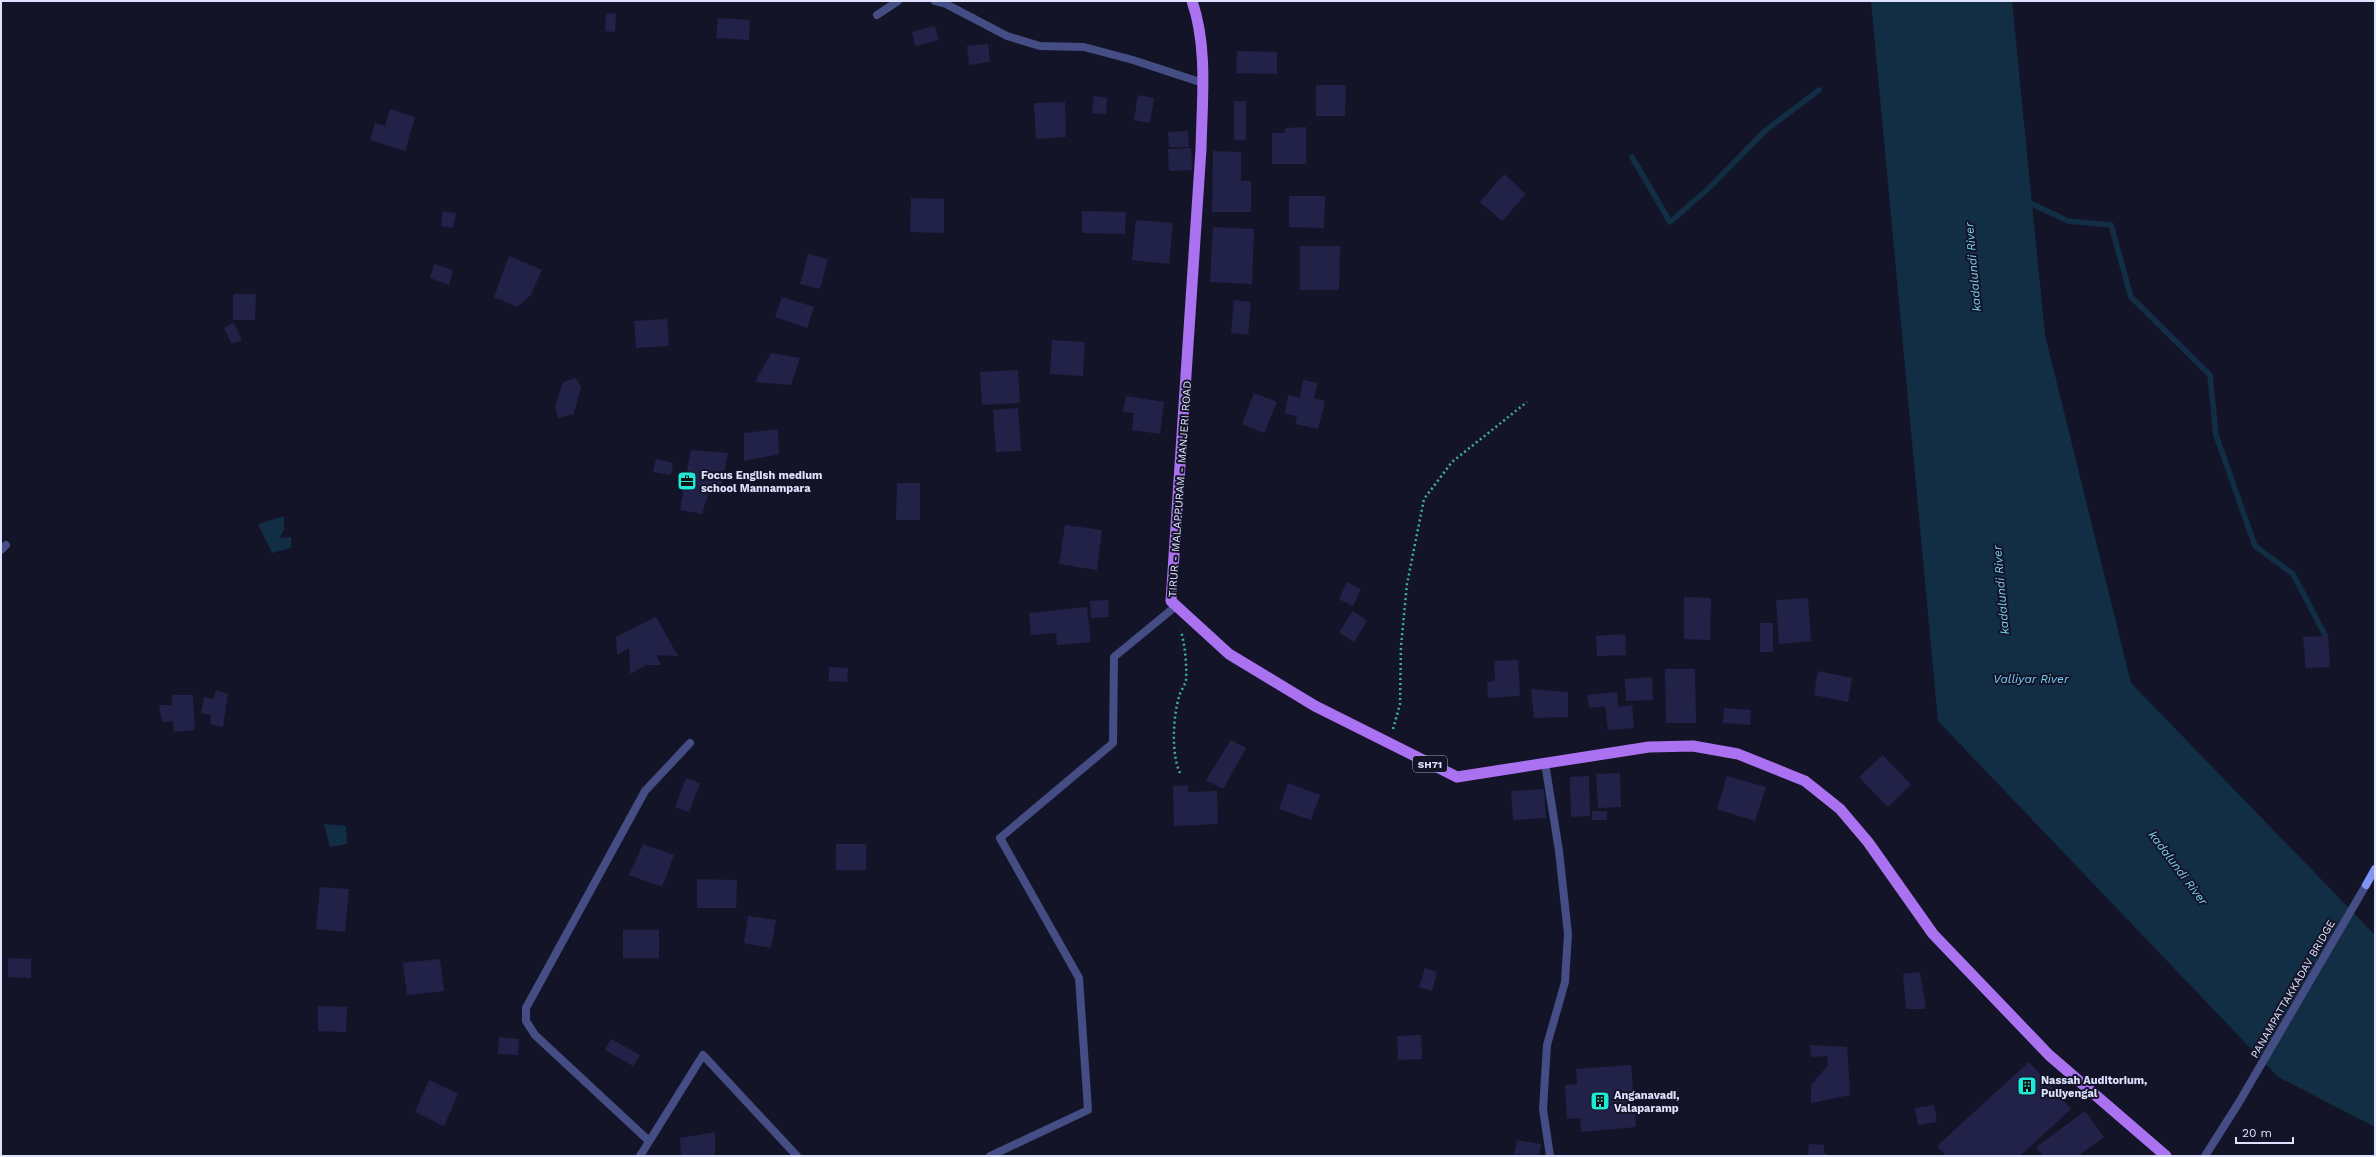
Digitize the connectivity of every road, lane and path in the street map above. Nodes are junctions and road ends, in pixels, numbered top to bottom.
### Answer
1 (898, 1) edge
2 (935, 1) edge
3 (1192, 1) edge
4 (877, 15) dead end
5 (1203, 83) junction
6 (1528, 402) dead end
7 (1176, 606) junction
8 (690, 743) dead end
9 (1389, 743) junction
10 (1545, 764) junction
11 (1180, 773) dead end
12 (2375, 869) edge
13 (2366, 885) joint
14 (649, 1141) junction
15 (640, 1156) edge
16 (797, 1156) edge
17 (990, 1156) edge
18 (1550, 1156) edge
19 (2166, 1156) edge
20 (2205, 1156) edge

1 - 4 street
2 - 5 street
3 - 5 main road, TIRUR - MALAPPURAM - MANJERI ROAD
5 - 7 main road, TIRUR - MALAPPURAM - MANJERI ROAD
6 - 9 path
7 - 9 main road, TIRUR - MALAPPURAM - MANJERI ROAD / SH71
7 - 11 path
7 - 17 street
8 - 14 street
9 - 10 main road, TIRUR - MALAPPURAM - MANJERI ROAD / SH71
10 - 18 street
10 - 19 main road, TIRUR - MALAPPURAM - MANJERI ROAD / SH71
12 - 13 main road
13 - 20 street, PANAMPATTAKKADAV BRIDGE
14 - 15 street
14 - 16 street

